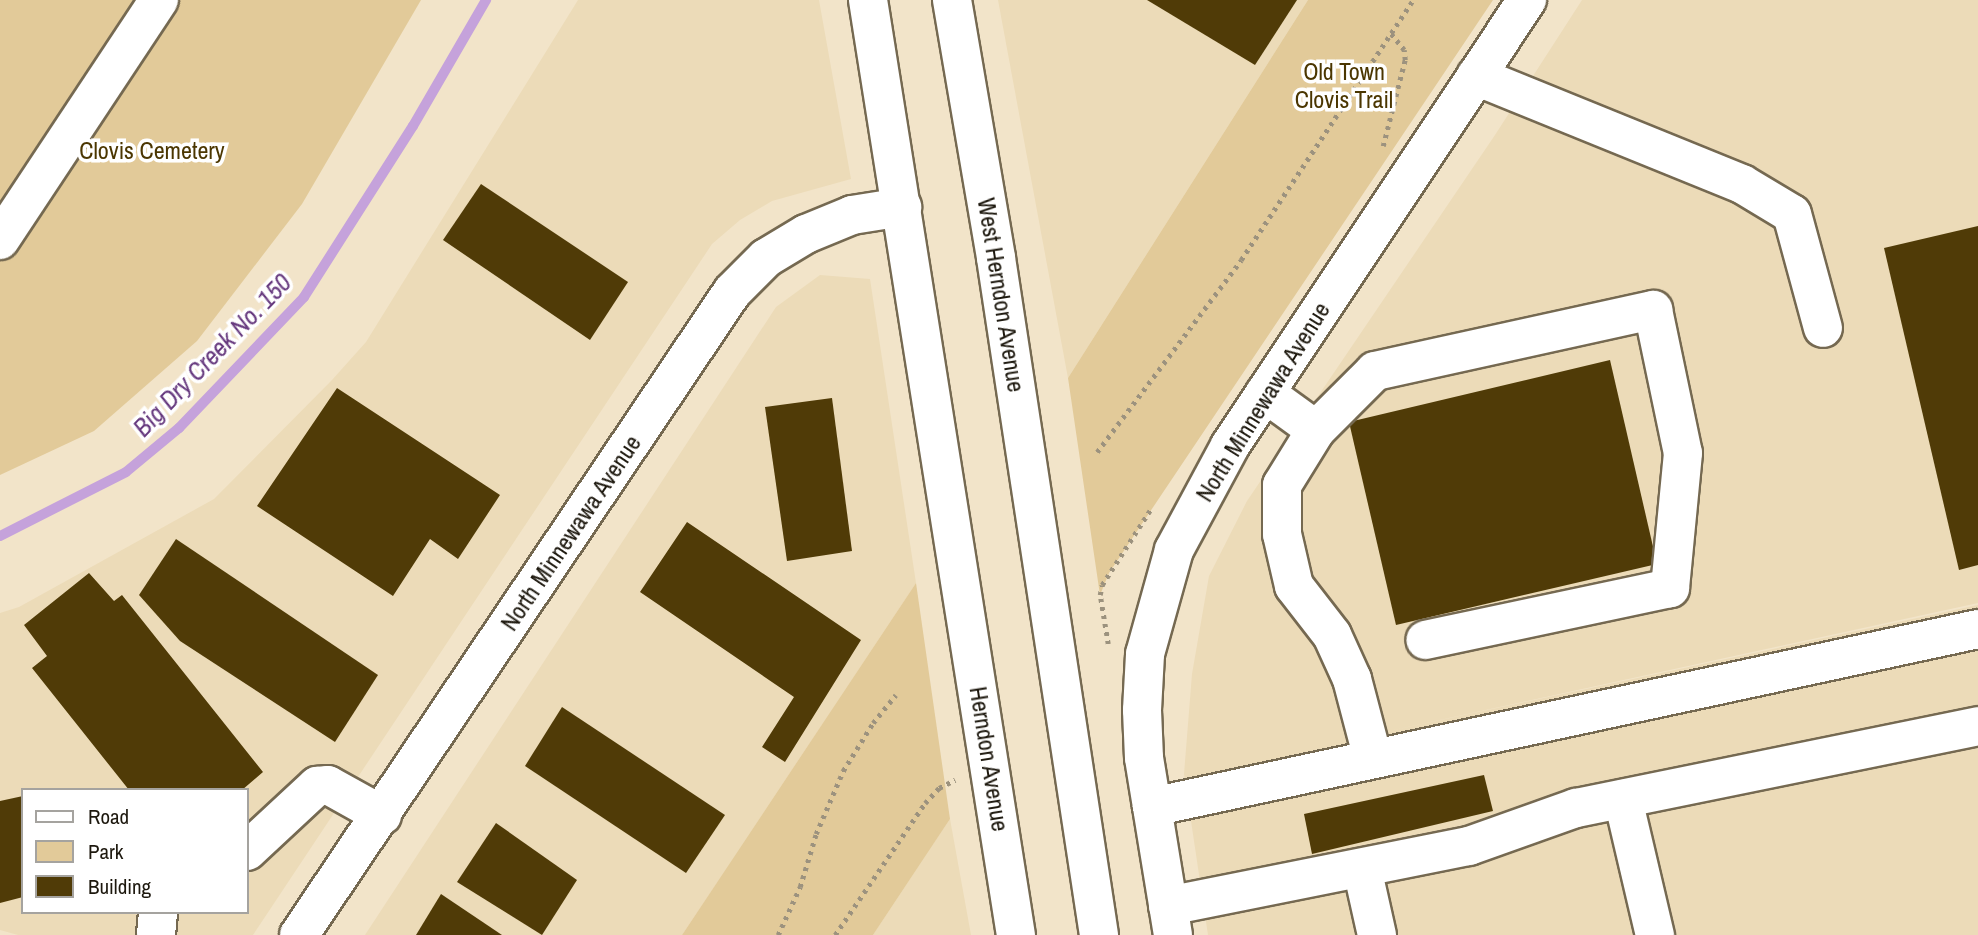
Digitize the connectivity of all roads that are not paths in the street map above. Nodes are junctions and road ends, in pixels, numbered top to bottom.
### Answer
1 (159, 0) edge
2 (868, 0) edge
3 (952, 0) edge
4 (1527, 0) edge
5 (1476, 76) junction
6 (902, 207) junction
7 (0, 240) edge
8 (1823, 328) dead end
9 (1265, 393) junction
10 (1316, 430) junction
11 (1978, 629) edge
12 (1425, 640) dead end
13 (1978, 726) edge
14 (1373, 759) junction
15 (1623, 799) junction
16 (1152, 807) junction
17 (382, 815) junction
18 (248, 850) edge
19 (1362, 868) junction
20 (158, 914) edge
21 (1170, 921) edge
22 (156, 935) edge
23 (299, 935) edge
24 (1016, 935) edge
25 (1099, 935) edge
26 (1377, 935) edge
27 (1655, 935) edge

1 - 7 street
2 - 6 street
3 - 25 street, West Herndon Avenue
4 - 5 street, North Minnewawa Avenue
5 - 8 street
5 - 9 street, North Minnewawa Avenue
6 - 17 street, North Minnewawa Avenue
6 - 24 street, Herndon Avenue
9 - 10 street
9 - 16 street, North Minnewawa Avenue
10 - 12 street
10 - 14 street
11 - 14 street
13 - 15 street
14 - 16 street
15 - 19 street
15 - 27 street
16 - 21 street, North Minnewawa Avenue
17 - 18 street
17 - 23 street, North Minnewawa Avenue
19 - 21 street
19 - 26 street
20 - 22 street

